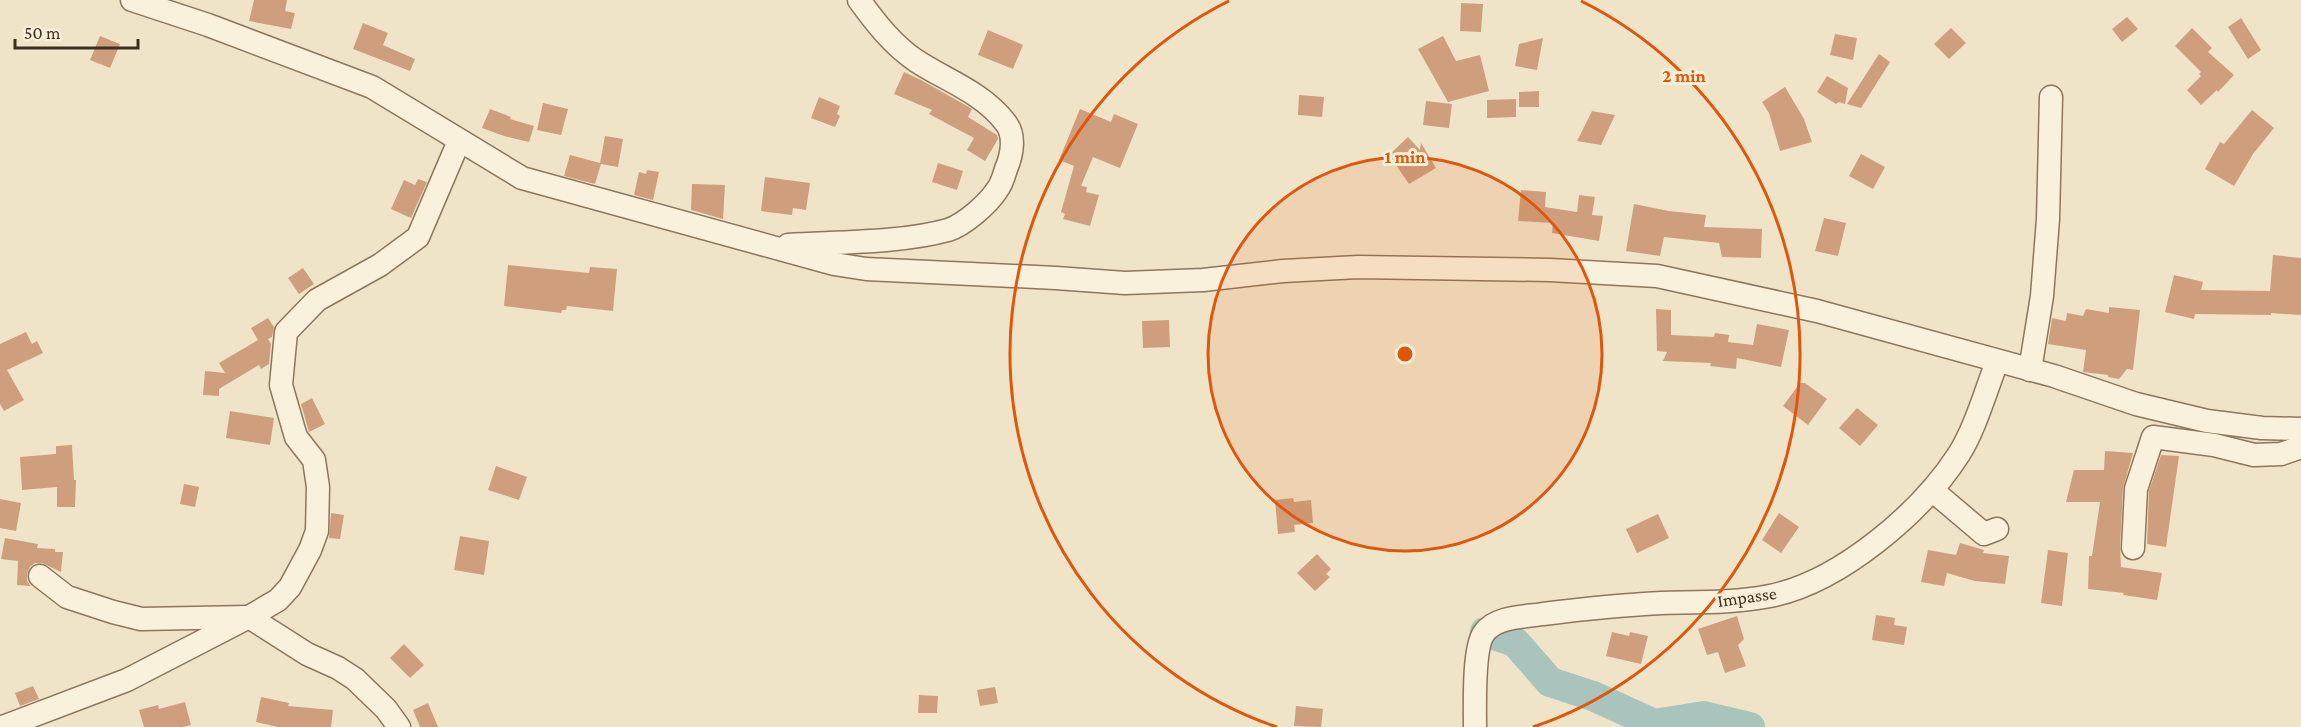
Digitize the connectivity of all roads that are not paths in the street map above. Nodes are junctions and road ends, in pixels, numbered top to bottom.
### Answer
1 (132, 0) edge
2 (859, 0) edge
3 (2051, 97) dead end
4 (459, 141) junction
5 (772, 247) junction
6 (1997, 362) junction
7 (2030, 370) junction
8 (2301, 429) edge
9 (2301, 446) edge
10 (1932, 490) junction
11 (1997, 529) dead end
12 (2133, 548) dead end
13 (40, 576) dead end
14 (249, 617) junction
15 (3, 727) edge
16 (399, 727) edge
17 (1475, 727) edge

1 - 4 street
2 - 5 street
3 - 7 street
4 - 5 street
4 - 14 street
5 - 6 street
6 - 7 street
6 - 10 street, Impasse
7 - 8 street
9 - 12 street
10 - 11 street
10 - 17 street, Impasse
13 - 14 street
14 - 15 street
14 - 16 street

